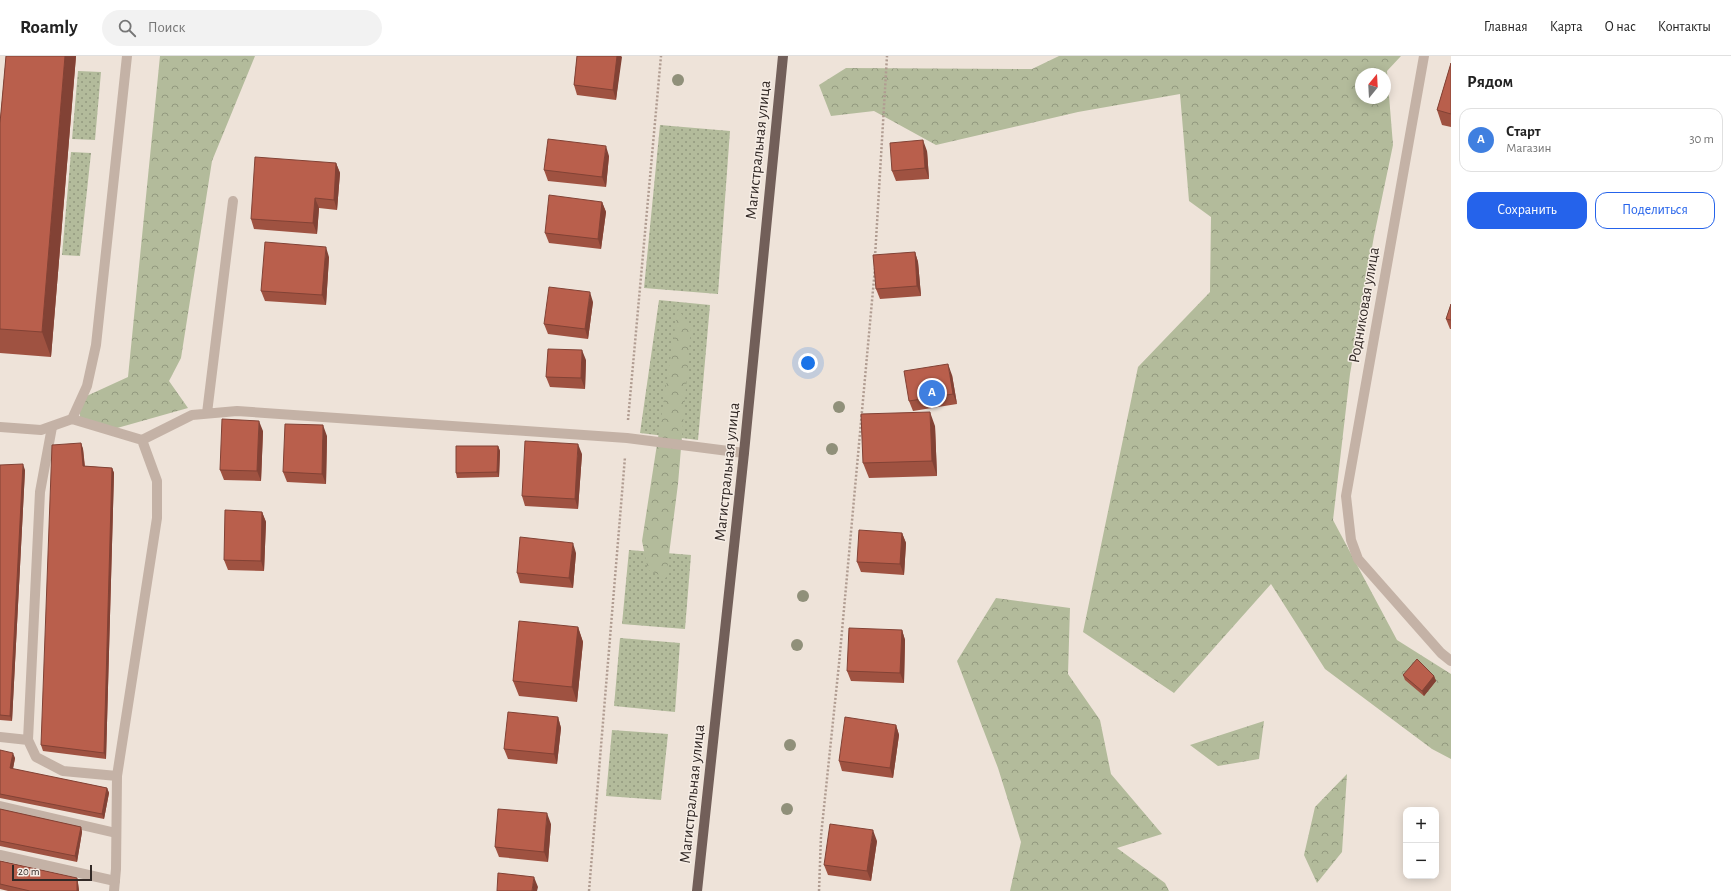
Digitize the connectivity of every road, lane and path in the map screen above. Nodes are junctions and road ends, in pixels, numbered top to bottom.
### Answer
1 (127, 56) edge
2 (661, 56) edge
3 (783, 56) edge
4 (887, 56) edge
5 (1424, 56) edge
6 (233, 201) dead end
7 (207, 414) junction
8 (72, 420) junction
9 (0, 427) edge
10 (52, 428) junction
11 (627, 438) junction
12 (142, 440) junction
13 (744, 454) junction
14 (1451, 661) edge
15 (0, 737) edge
16 (28, 740) junction
17 (117, 776) junction
18 (0, 806) edge
19 (116, 833) junction
20 (0, 855) edge
21 (114, 886) edge
22 (589, 891) edge
23 (697, 891) edge
24 (819, 891) edge

1 - 8 street
2 - 11 path
3 - 13 main road, Магистральная улица
4 - 24 path
5 - 14 street, Родниковая улица
6 - 7 street
7 - 11 street
7 - 12 street
8 - 10 street
8 - 12 street
9 - 10 street
10 - 16 street
11 - 13 street
11 - 22 path
12 - 17 street
13 - 23 main road, Магистральная улица
15 - 16 street
16 - 17 street
17 - 19 street
18 - 19 street
19 - 21 street
20 - 21 street

